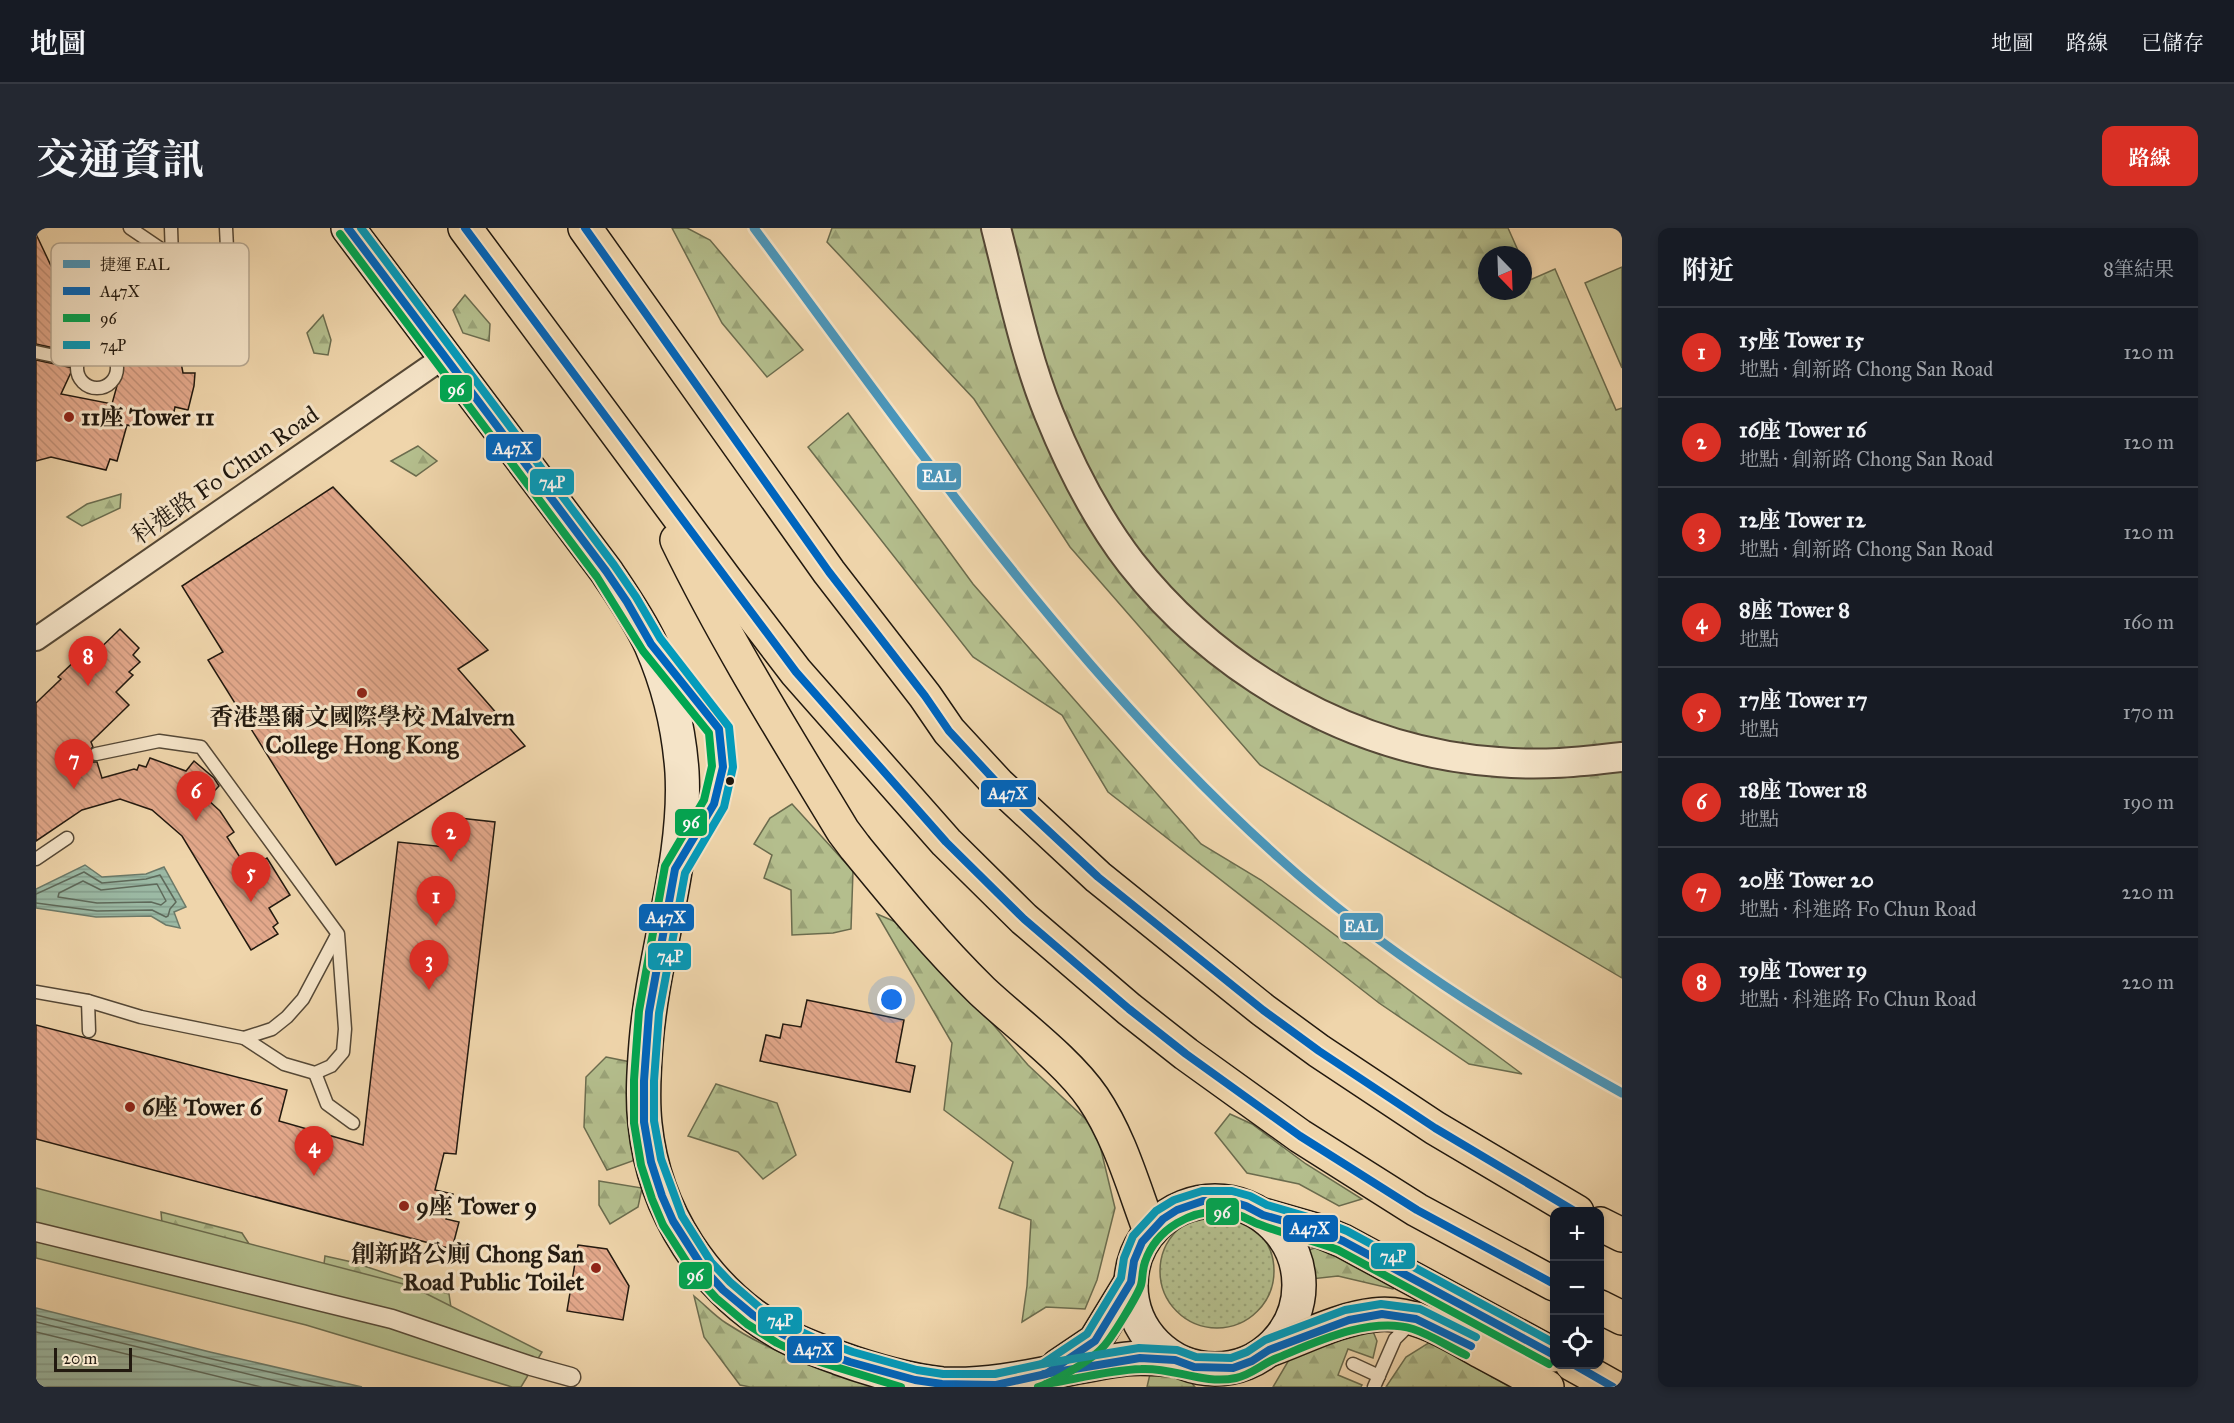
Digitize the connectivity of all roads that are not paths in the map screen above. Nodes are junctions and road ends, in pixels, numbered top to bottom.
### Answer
1 (130, 228) edge
2 (171, 228) edge
3 (348, 228) edge
4 (465, 228) edge
5 (585, 228) edge
6 (996, 228) edge
7 (152, 243) edge
8 (172, 243) edge
9 (36, 352) edge
10 (51, 355) edge
11 (444, 357) junction
12 (640, 463) junction
13 (36, 639) edge
14 (96, 754) dead end
15 (1622, 757) edge
16 (67, 838) dead end
17 (36, 859) edge
18 (338, 934) junction
19 (36, 992) edge
20 (88, 1001) junction
21 (89, 1031) dead end
22 (244, 1038) junction
23 (315, 1073) junction
24 (353, 1124) dead end
25 (1569, 1207) edge
26 (1263, 1215) junction
27 (1604, 1226) edge
28 (1150, 1231) junction
29 (36, 1232) edge
30 (1622, 1235) edge
31 (1131, 1282) junction
32 (1550, 1282) edge
33 (1604, 1309) edge
34 (1622, 1318) edge
35 (1416, 1319) junction
36 (1269, 1350) junction
37 (1550, 1353) edge
38 (1175, 1359) junction
39 (1353, 1365) dead end
40 (1579, 1369) edge
41 (1046, 1374) junction
42 (571, 1377) dead end
43 (1376, 1381) edge
44 (1547, 1387) edge
45 (1613, 1387) edge

1 - 7 lane
2 - 8 lane
3 - 11 main road
4 - 12 highway
5 - 25 highway
6 - 15 street
9 - 10 lane
11 - 13 street, 科進路 Fo Chun Road
11 - 41 main road
12 - 28 highway
12 - 32 highway
14 - 18 lane
16 - 17 lane
18 - 22 lane
18 - 23 lane
19 - 20 lane
20 - 21 lane
20 - 22 lane
22 - 23 lane
23 - 24 lane
26 - 28 main road
26 - 36 main road
26 - 37 highway
27 - 30 highway
28 - 31 main road
29 - 42 street
31 - 38 main road
31 - 41 main road
33 - 34 highway
35 - 36 highway
35 - 43 lane
35 - 44 highway
36 - 38 main road
38 - 41 main road
39 - 43 lane
40 - 45 highway

